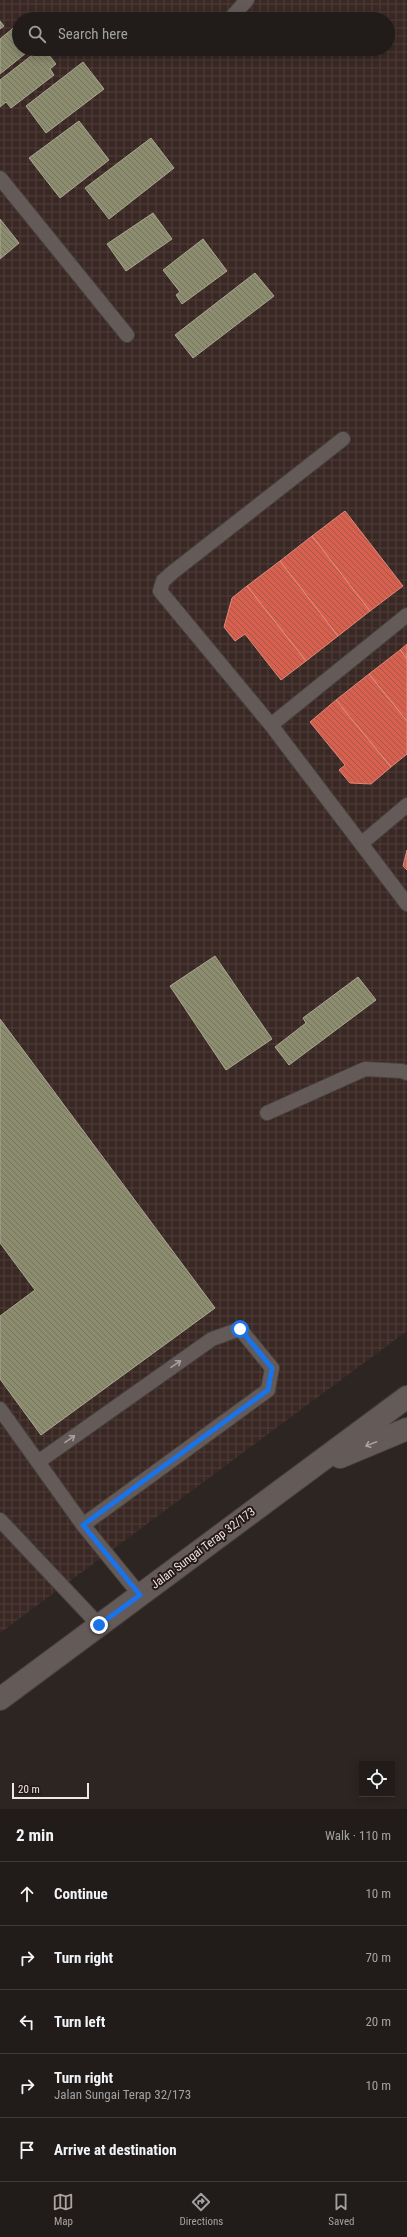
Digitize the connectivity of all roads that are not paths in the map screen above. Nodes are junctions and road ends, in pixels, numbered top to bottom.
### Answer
1 (247, 0) edge
2 (236, 12) edge
3 (0, 178) edge
4 (127, 335) dead end
5 (343, 439) dead end
6 (407, 615) edge
7 (271, 725) junction
8 (407, 805) edge
9 (362, 843) junction
10 (407, 904) edge
11 (407, 1073) edge
12 (267, 1113) dead end
13 (407, 1397) edge
14 (0, 1409) edge
15 (407, 1429) edge
16 (38, 1462) junction
17 (311, 1468) junction
18 (0, 1520) edge
19 (83, 1525) junction
20 (140, 1595) junction
21 (99, 1625) junction
22 (0, 1699) edge

1 - 2 lane
3 - 4 lane
5 - 7 lane
6 - 7 lane
7 - 9 lane
8 - 9 lane
9 - 10 lane
11 - 12 lane
13 - 17 street, Jalan Sungai Terap 32/173
14 - 16 lane
15 -> 17 street
16 - 19 lane
16 -> 19 lane
17 - 20 street, Jalan Sungai Terap 32/173
18 - 21 lane
19 - 20 lane
20 - 21 street, Jalan Sungai Terap 32/173
21 - 22 street, Jalan Sungai Terap 32/173

